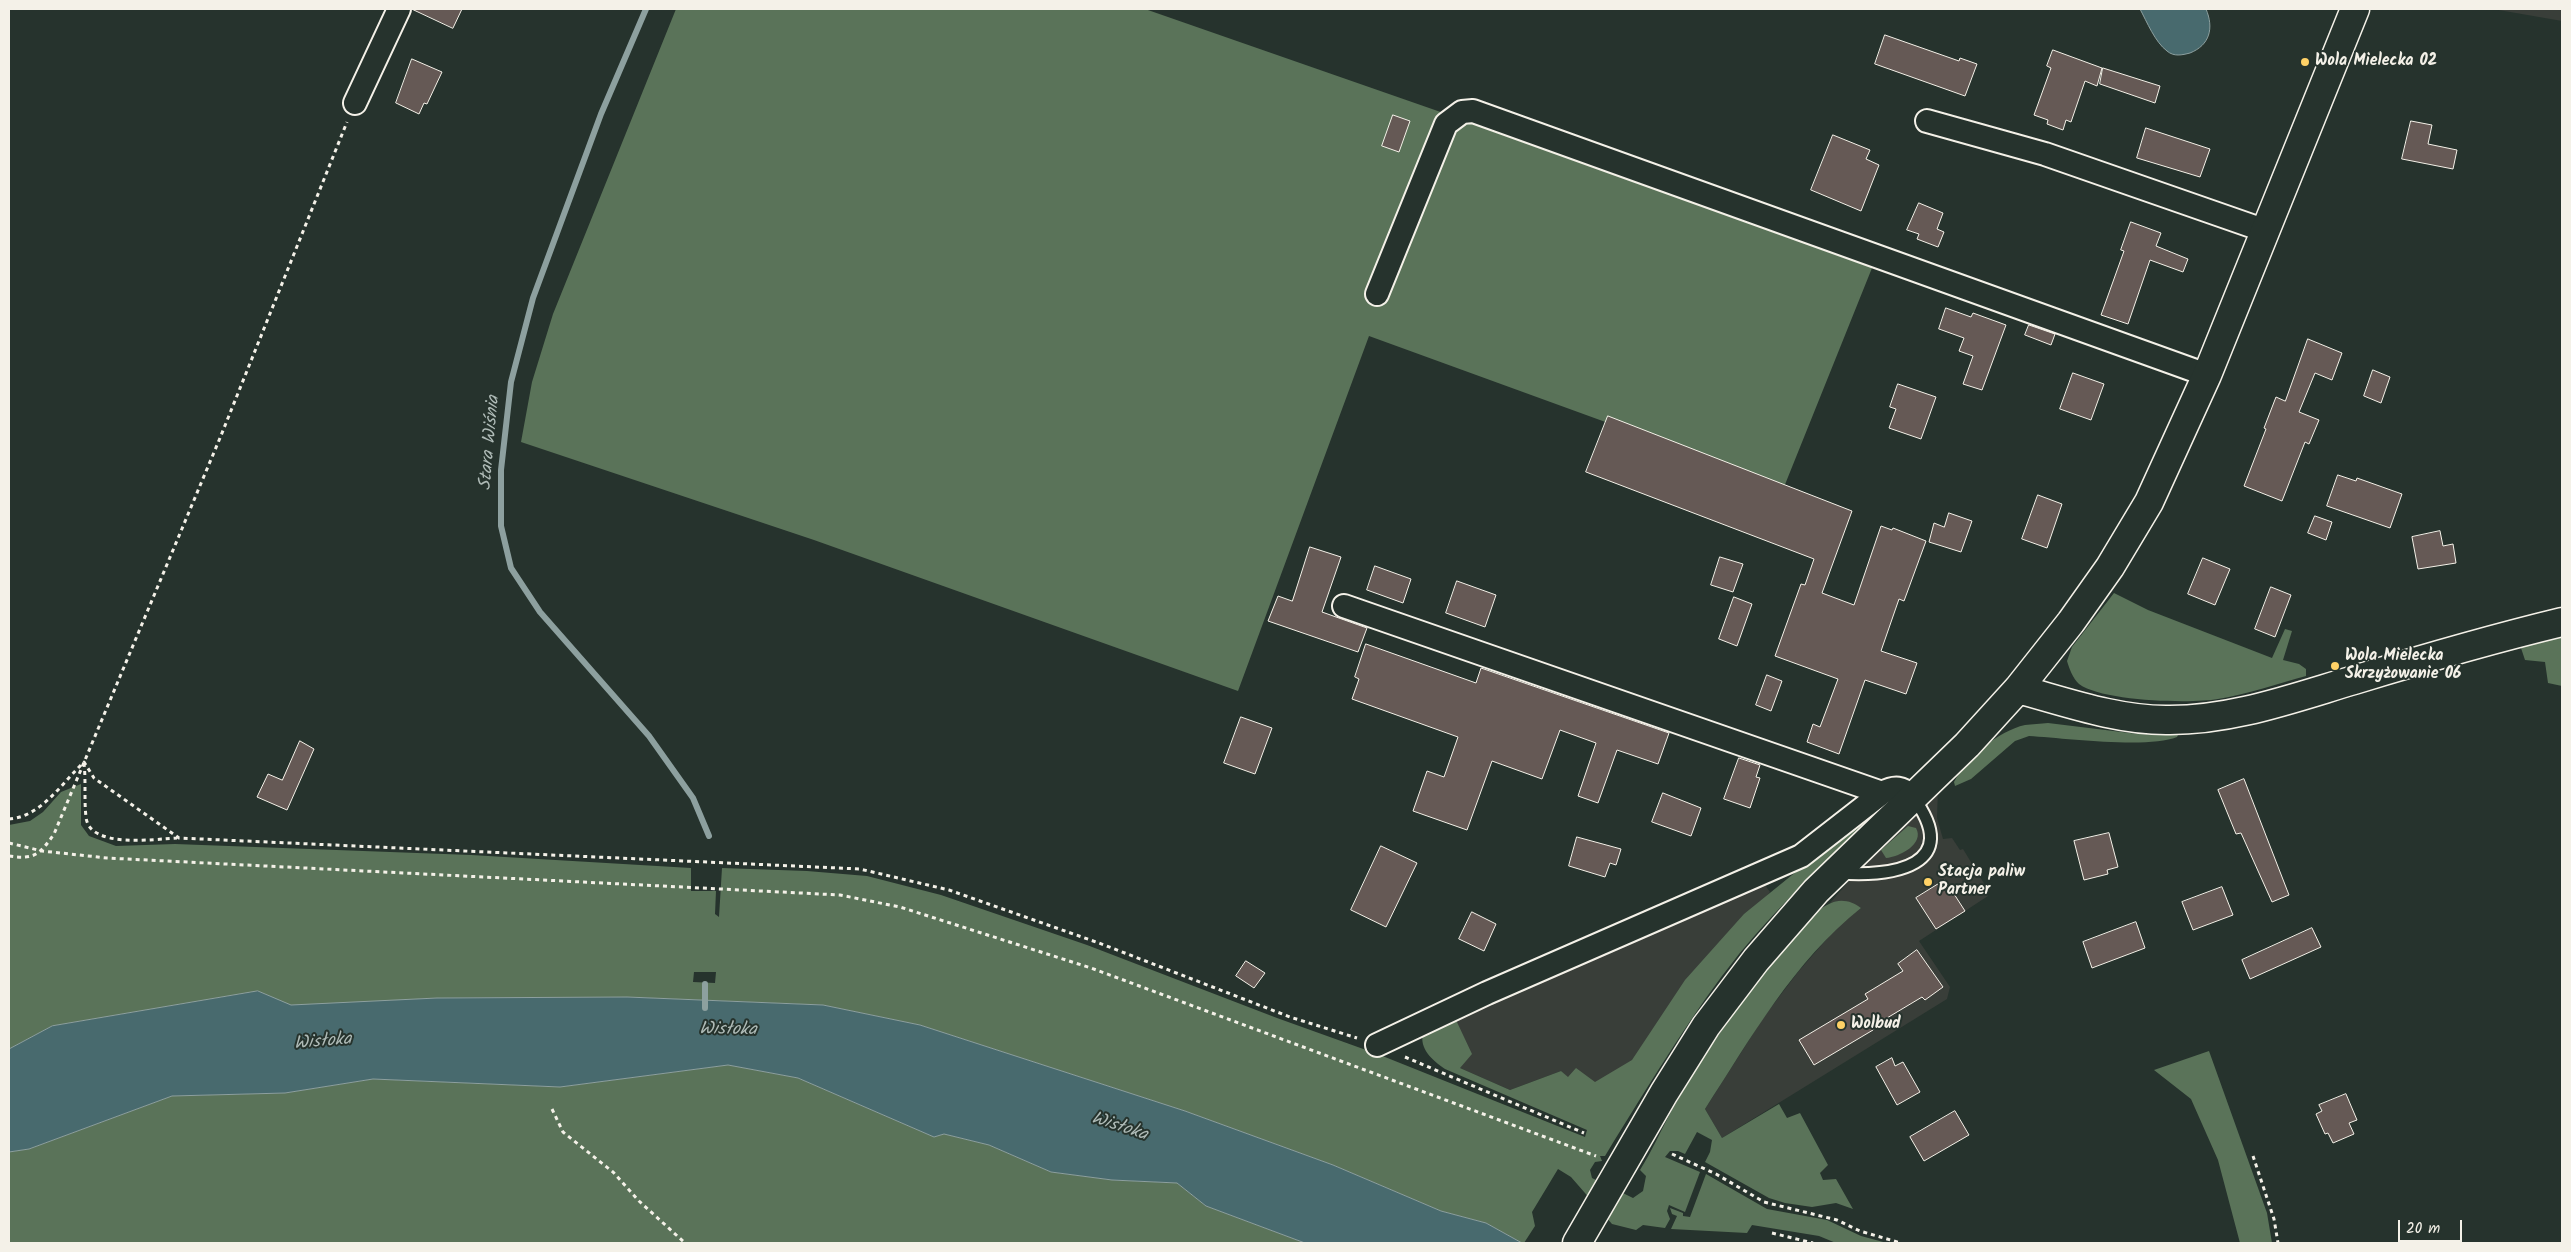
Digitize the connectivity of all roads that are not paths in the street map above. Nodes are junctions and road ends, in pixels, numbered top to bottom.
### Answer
1 (399, 9) edge
2 (2355, 9) edge
3 (355, 103) road end
4 (1927, 121) dead end
5 (2266, 230) junction
6 (1377, 294) dead end
7 (2207, 375) junction
8 (1344, 606) dead end
9 (2562, 622) edge
10 (2018, 689) junction
11 (1882, 793) junction
12 (1913, 797) junction
13 (1834, 873) junction
14 (1377, 1045) road end
15 (1577, 1243) edge

1 - 3 street
2 - 5 street
4 - 5 street
5 - 7 street
6 - 7 street
7 - 10 street
8 - 11 street
9 - 10 street
10 - 12 street
11 - 12 street
11 - 14 street
12 - 13 street
12 - 13 lane
13 - 15 street

